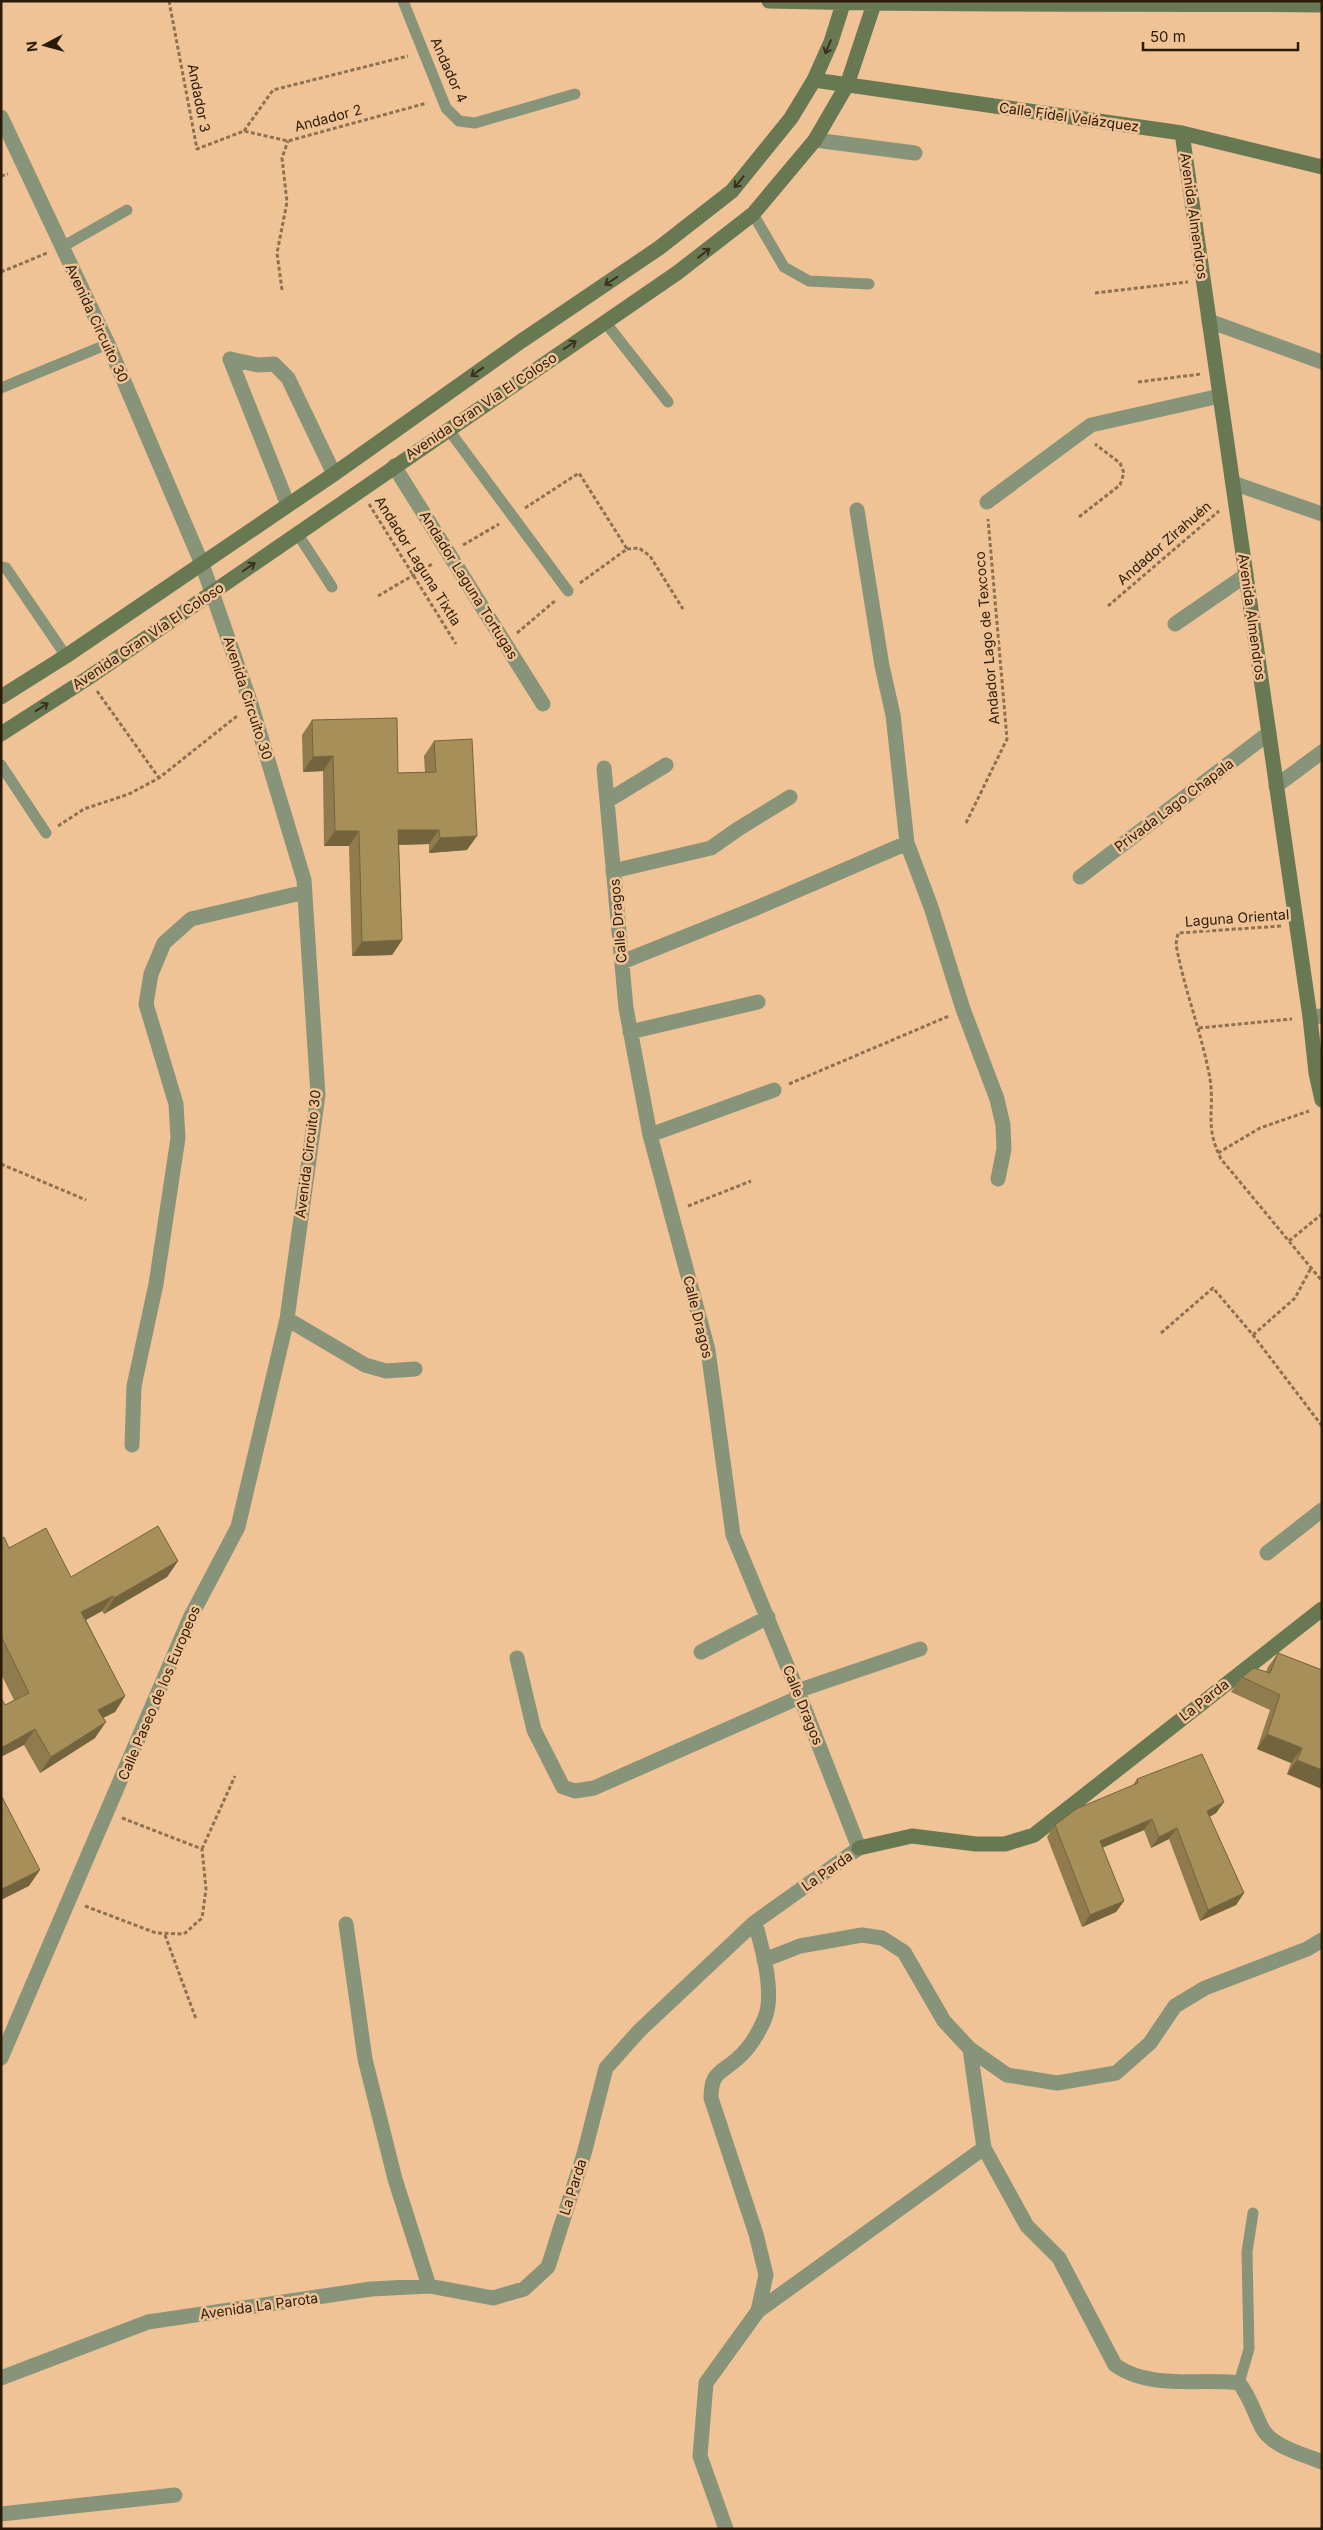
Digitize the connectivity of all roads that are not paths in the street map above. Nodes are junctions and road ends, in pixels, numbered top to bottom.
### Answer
1 (404, 1) edge
2 (769, 1) edge
3 (844, 2) edge
4 (1134, 2) edge
5 (875, 3) edge
6 (1322, 6) edge
7 (814, 80) junction
8 (848, 85) junction
9 (575, 94) dead end
10 (1, 117) edge
11 (1182, 133) junction
12 (814, 140) junction
13 (915, 153) dead end
14 (1322, 167) edge
15 (128, 210) dead end
16 (754, 214) junction
17 (62, 247) junction
18 (869, 284) dead end
19 (1209, 321) junction
20 (605, 322) junction
21 (108, 344) junction
22 (1322, 362) edge
23 (1, 388) edge
24 (1220, 396) junction
25 (668, 402) dead end
26 (448, 429) junction
27 (394, 466) junction
28 (334, 474) junction
29 (1233, 490) junction
30 (987, 502) road end
31 (288, 506) junction
32 (857, 510) dead end
33 (1322, 514) edge
34 (297, 533) junction
35 (202, 564) junction
36 (4, 568) edge
37 (1246, 575) junction
38 (332, 587) dead end
39 (213, 591) junction
40 (568, 591) dead end
41 (1176, 624) dead end
42 (66, 656) junction
43 (1, 697) edge
44 (543, 704) dead end
45 (1268, 733) junction
46 (1, 734) edge
47 (1322, 752) edge
48 (1, 765) edge
49 (666, 765) dead end
50 (604, 768) dead end
51 (1276, 786) junction
52 (790, 797) dead end
53 (607, 801) junction
54 (46, 833) road end
55 (908, 843) junction
56 (614, 871) junction
57 (1080, 877) dead end
58 (304, 892) junction
59 (622, 962) junction
60 (758, 1002) dead end
61 (1316, 1017) edge
62 (630, 1032) junction
63 (774, 1090) road end
64 (1317, 1105) edge
65 (650, 1135) junction
66 (998, 1180) dead end
67 (287, 1319) junction
68 (415, 1369) dead end
69 (132, 1445) dead end
70 (1322, 1510) edge
71 (1267, 1553) dead end
72 (1322, 1609) edge
73 (768, 1617) junction
74 (920, 1649) dead end
75 (701, 1652) dead end
76 (517, 1658) dead end
77 (799, 1694) junction
78 (859, 1848) junction
79 (755, 1922) junction
80 (346, 1924) dead end
81 (1322, 1940) edge
82 (764, 1960) junction
83 (970, 2049) junction
84 (1, 2058) edge
85 (984, 2148) junction
86 (1253, 2214) dead end
87 (429, 2286) junction
88 (524, 2289) joint
89 (758, 2312) junction
90 (1, 2378) edge
91 (1239, 2383) junction
92 (1322, 2462) edge
93 (176, 2495) dead end
94 (1, 2514) edge
95 (726, 2529) edge

1 - 9 lane, Andador 4
2 - 3 street
3 - 5 street
3 -> 7 street, Avenida Gran Vía El Coloso
4 - 5 street
4 - 6 street
5 - 8 street, Avenida Gran Vía El Coloso
7 - 8 street, Calle Fidel Velázquez
7 -> 28 street, Avenida Gran Vía El Coloso
8 - 11 street, Calle Fidel Velázquez
8 - 12 street, Avenida Gran Vía El Coloso
10 - 17 street, Avenida Circuito 30
11 - 14 street, Calle Fidel Velázquez
11 - 19 street, Avenida Almendros
12 - 13 street
12 - 16 street, Avenida Gran Vía El Coloso
15 - 17 lane
16 - 18 lane
20 -> 16 street, Avenida Gran Vía El Coloso
17 - 21 street, Avenida Circuito 30
19 - 22 street
19 - 24 street, Avenida Almendros
20 - 25 lane
26 -> 20 street, Avenida Gran Vía El Coloso
21 - 23 lane
21 - 35 street, Avenida Circuito 30
24 - 29 street, Avenida Almendros
24 - 30 street
26 - 27 street, Avenida Gran Vía El Coloso
26 - 40 lane
27 - 34 street, Avenida Gran Vía El Coloso
27 - 44 street, Andador Laguna Tortugas
28 - 31 street, Avenida Gran Vía El Coloso
28 - 31 street
29 - 33 street
29 - 37 street, Avenida Almendros
31 - 35 street, Avenida Gran Vía El Coloso
32 - 55 street
34 - 38 lane
39 -> 34 street, Avenida Gran Vía El Coloso
35 - 39 street, Avenida Circuito 30
35 - 42 street, Avenida Gran Vía El Coloso
36 - 42 lane
37 - 41 street
37 - 45 street, Avenida Almendros
46 -> 39 street, Avenida Gran Vía El Coloso
39 - 58 street, Avenida Circuito 30
42 - 43 street, Avenida Gran Vía El Coloso
45 - 51 street, Avenida Almendros
45 - 57 street, Privada Lago Chapala
47 - 51 street
48 - 54 lane
49 - 53 street
50 - 53 street, Calle Dragos
51 - 61 street, Avenida Almendros
52 - 56 street
53 - 56 street, Calle Dragos
55 - 59 street
55 - 66 street
56 - 59 street, Calle Dragos
58 - 67 street, Avenida Circuito 30
58 - 69 street
59 - 62 street, Calle Dragos
60 - 62 street
61 - 64 street, Avenida Almendros
62 - 65 street, Calle Dragos
63 - 65 street
65 - 73 street, Calle Dragos
67 - 68 street
67 - 84 street, Calle Paseo de los Europeos
70 - 71 street
72 - 78 street, La Parda
73 - 75 street
73 - 77 street, Calle Dragos
74 - 77 street
76 - 77 street
77 - 78 street, Calle Dragos
78 - 79 street, La Parda
79 - 82 street
79 - 88 street, La Parda
80 - 87 street
81 - 83 street
82 - 83 street
82 - 89 street
83 - 85 street
85 - 89 street
85 - 91 street
86 - 91 lane
87 - 88 street, Avenida La Parota
87 - 90 street, Avenida La Parota
89 - 95 street
91 - 92 street
93 - 94 street

